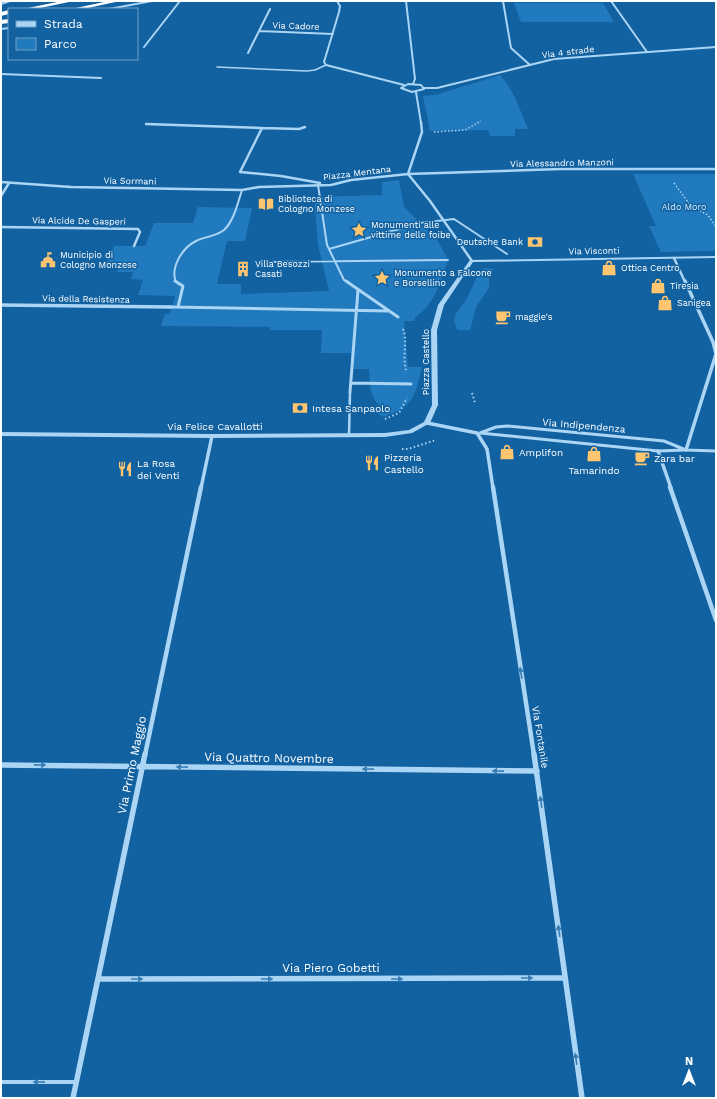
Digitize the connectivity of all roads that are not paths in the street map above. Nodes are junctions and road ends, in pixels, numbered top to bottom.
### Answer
1 (10, 1) edge
2 (71, 1) edge
3 (117, 1) edge
4 (152, 1) edge
5 (180, 1) edge
6 (337, 1) edge
7 (406, 1) edge
8 (503, 1) edge
9 (611, 1) edge
10 (1, 3) edge
11 (32, 8) edge
12 (79, 8) edge
13 (114, 8) edge
14 (270, 9) dead end
15 (259, 31) junction
16 (333, 34) junction
17 (144, 47) dead end
18 (716, 47) edge
19 (647, 52) junction
20 (248, 53) dead end
21 (326, 65) junction
22 (530, 65) junction
23 (217, 67) dead end
24 (1, 74) edge
25 (101, 78) dead end
26 (413, 84) junction
27 (404, 85) junction
28 (424, 88) junction
29 (416, 92) junction
30 (146, 124) dead end
31 (305, 127) dead end
32 (262, 128) junction
33 (716, 169) edge
34 (408, 174) junction
35 (1, 182) edge
36 (9, 183) junction
37 (318, 185) junction
38 (331, 185) junction
39 (259, 187) joint
40 (242, 190) junction
41 (1, 196) edge
42 (444, 220) junction
43 (1, 227) edge
44 (134, 246) dead end
45 (329, 249) junction
46 (507, 254) dead end
47 (716, 257) edge
48 (674, 258) junction
49 (448, 260) dead end
50 (335, 261) junction
51 (472, 261) junction
52 (265, 262) dead end
53 (358, 290) junction
54 (1, 305) edge
55 (171, 307) joint
56 (178, 307) junction
57 (356, 310) junction
58 (388, 311) junction
59 (398, 317) dead end
60 (351, 383) junction
61 (411, 384) dead end
62 (350, 392) joint
63 (427, 423) junction
64 (478, 433) junction
65 (1, 434) edge
66 (349, 435) junction
67 (212, 436) junction
68 (686, 450) junction
69 (658, 451) junction
70 (716, 451) edge
71 (716, 620) edge
72 (1, 764) edge
73 (143, 766) junction
74 (537, 771) junction
75 (565, 978) junction
76 (98, 979) junction
77 (1, 1082) edge
78 (76, 1082) junction
79 (73, 1098) edge
80 (582, 1098) edge

1 - 10 street
2 - 11 highway
3 - 12 highway
4 - 13 street
5 - 17 street
6 - 16 street
7 - 26 street
8 - 22 street
9 - 19 street
14 - 15 street, Via Cadore
15 - 16 street, Via Cadore
15 - 20 street, Via Cadore
16 - 21 street
18 - 19 street, Via 4 strade
19 - 22 street, Via 4 strade
21 - 23 lane
21 - 27 street
22 - 28 street, Via 4 strade
24 - 25 street
26 - 27 street
26 - 28 street
27 - 29 street
28 - 29 street
29 - 34 street
30 - 32 street
31 - 32 street
32 - 38 street
33 - 34 street, Via Alessandro Manzoni
34 - 38 street, Piazza Mentana
34 - 42 street
35 - 36 street, Via Sormani
36 - 40 street, Via Sormani
36 - 41 street
37 - 38 street, Piazza Mentana
37 - 39 street, Piazza Mentana
37 - 45 street
39 - 40 street, Via Sormani
40 - 56 street
42 - 45 street
42 - 46 street
42 - 51 street
43 - 44 street, Via Alcide De Gasperi
45 - 50 street
47 - 48 street, Via Visconti
48 - 51 street, Via Visconti
48 - 68 street
49 - 50 street
50 - 52 street
50 - 53 street
51 - 63 street, Piazza Castello
53 - 57 street
53 - 58 street
54 - 55 street, Via della Resistenza
55 - 56 street
56 - 57 street
57 - 58 street
57 - 60 street
58 - 59 street
60 - 61 street
60 - 62 street
62 - 66 lane
63 - 64 street
63 - 66 street, Via Felice Cavallotti
64 - 68 street, Via Indipendenza
64 - 69 street, Via Indipendenza
74 -> 64 street, Via Fontanile
65 - 67 street, Via Felice Cavallotti
66 - 67 street, Via Felice Cavallotti
67 - 73 street, Via Primo Maggio
68 - 69 street, Via Indipendenza
68 - 70 street, Via Indipendenza
69 - 71 street
72 -> 73 street, Via Quattro Novembre
74 -> 73 street, Via Quattro Novembre
73 - 76 street, Via Primo Maggio
75 -> 74 street, Via Fontanile
76 -> 75 street, Via Piero Gobetti
80 -> 75 street, Via Fontanile
76 - 78 street, Via Primo Maggio
78 -> 77 lane
78 - 79 street, Via Primo Maggio

